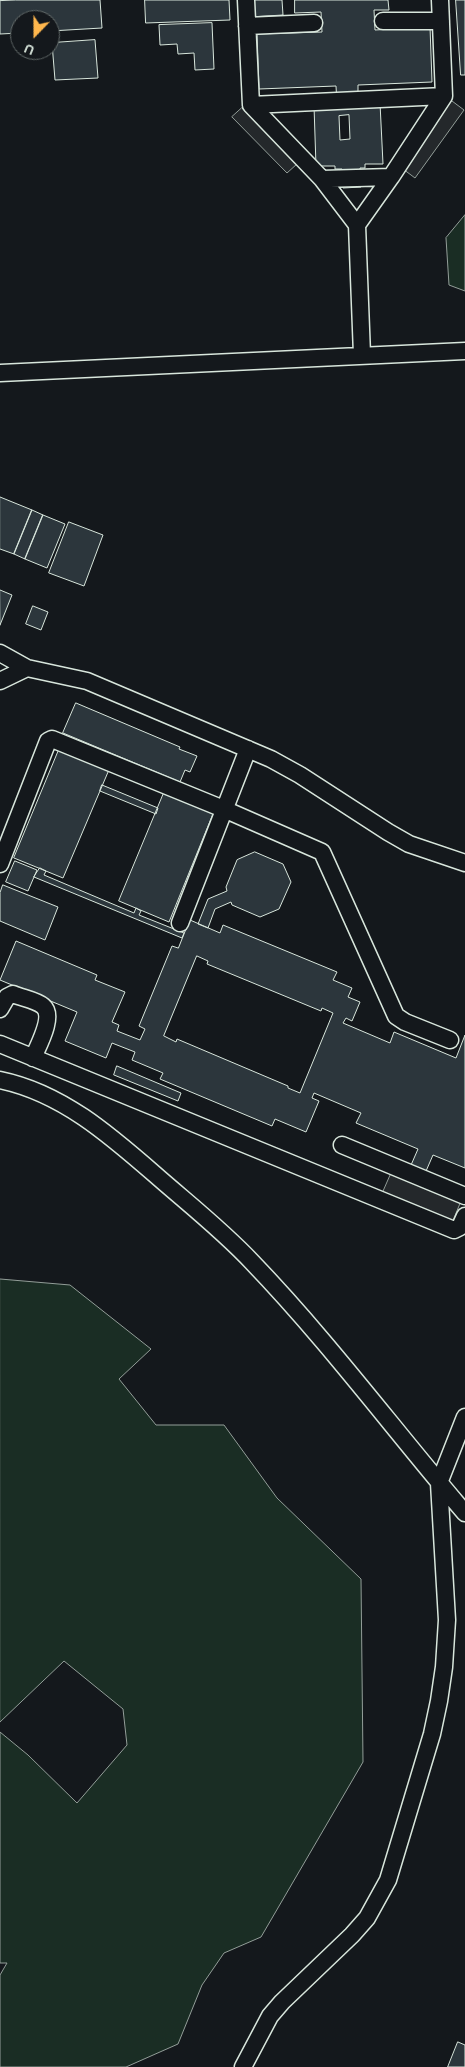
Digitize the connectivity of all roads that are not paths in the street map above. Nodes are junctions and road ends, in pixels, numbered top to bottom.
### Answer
1 (246, 0) edge
2 (440, 0) edge
3 (383, 21) dead end
4 (442, 21) junction
5 (314, 23) dead end
6 (248, 26) junction
7 (444, 96) junction
8 (251, 105) junction
9 (391, 177) junction
10 (322, 179) junction
11 (357, 225) junction
12 (465, 351) edge
13 (362, 355) junction
14 (0, 373) edge
15 (0, 653) edge
16 (27, 668) junction
17 (0, 681) edge
18 (248, 750) junction
19 (226, 810) junction
20 (465, 863) edge
21 (0, 864) edge
22 (180, 923) dead end
23 (0, 1009) edge
24 (450, 1040) dead end
25 (0, 1044) edge
26 (33, 1058) junction
27 (0, 1080) edge
28 (342, 1145) dead end
29 (465, 1196) edge
30 (465, 1216) edge
31 (465, 1418) edge
32 (439, 1483) junction
33 (465, 1513) edge
34 (243, 2067) edge

1 - 6 lane
2 - 4 lane
3 - 4 lane
4 - 7 lane
5 - 6 lane
6 - 8 lane
7 - 8 lane
7 - 9 lane
8 - 10 lane
9 - 10 lane
9 - 11 lane
10 - 11 lane
11 - 13 lane
12 - 13 lane
13 - 14 lane
15 - 16 lane
16 - 17 lane
16 - 18 lane
18 - 19 lane
18 - 20 lane
19 - 21 lane
19 - 22 lane
19 - 24 lane
23 - 26 lane
25 - 26 lane
26 - 30 lane
27 - 32 lane
28 - 29 lane
31 - 32 lane
32 - 33 lane
32 - 34 lane

